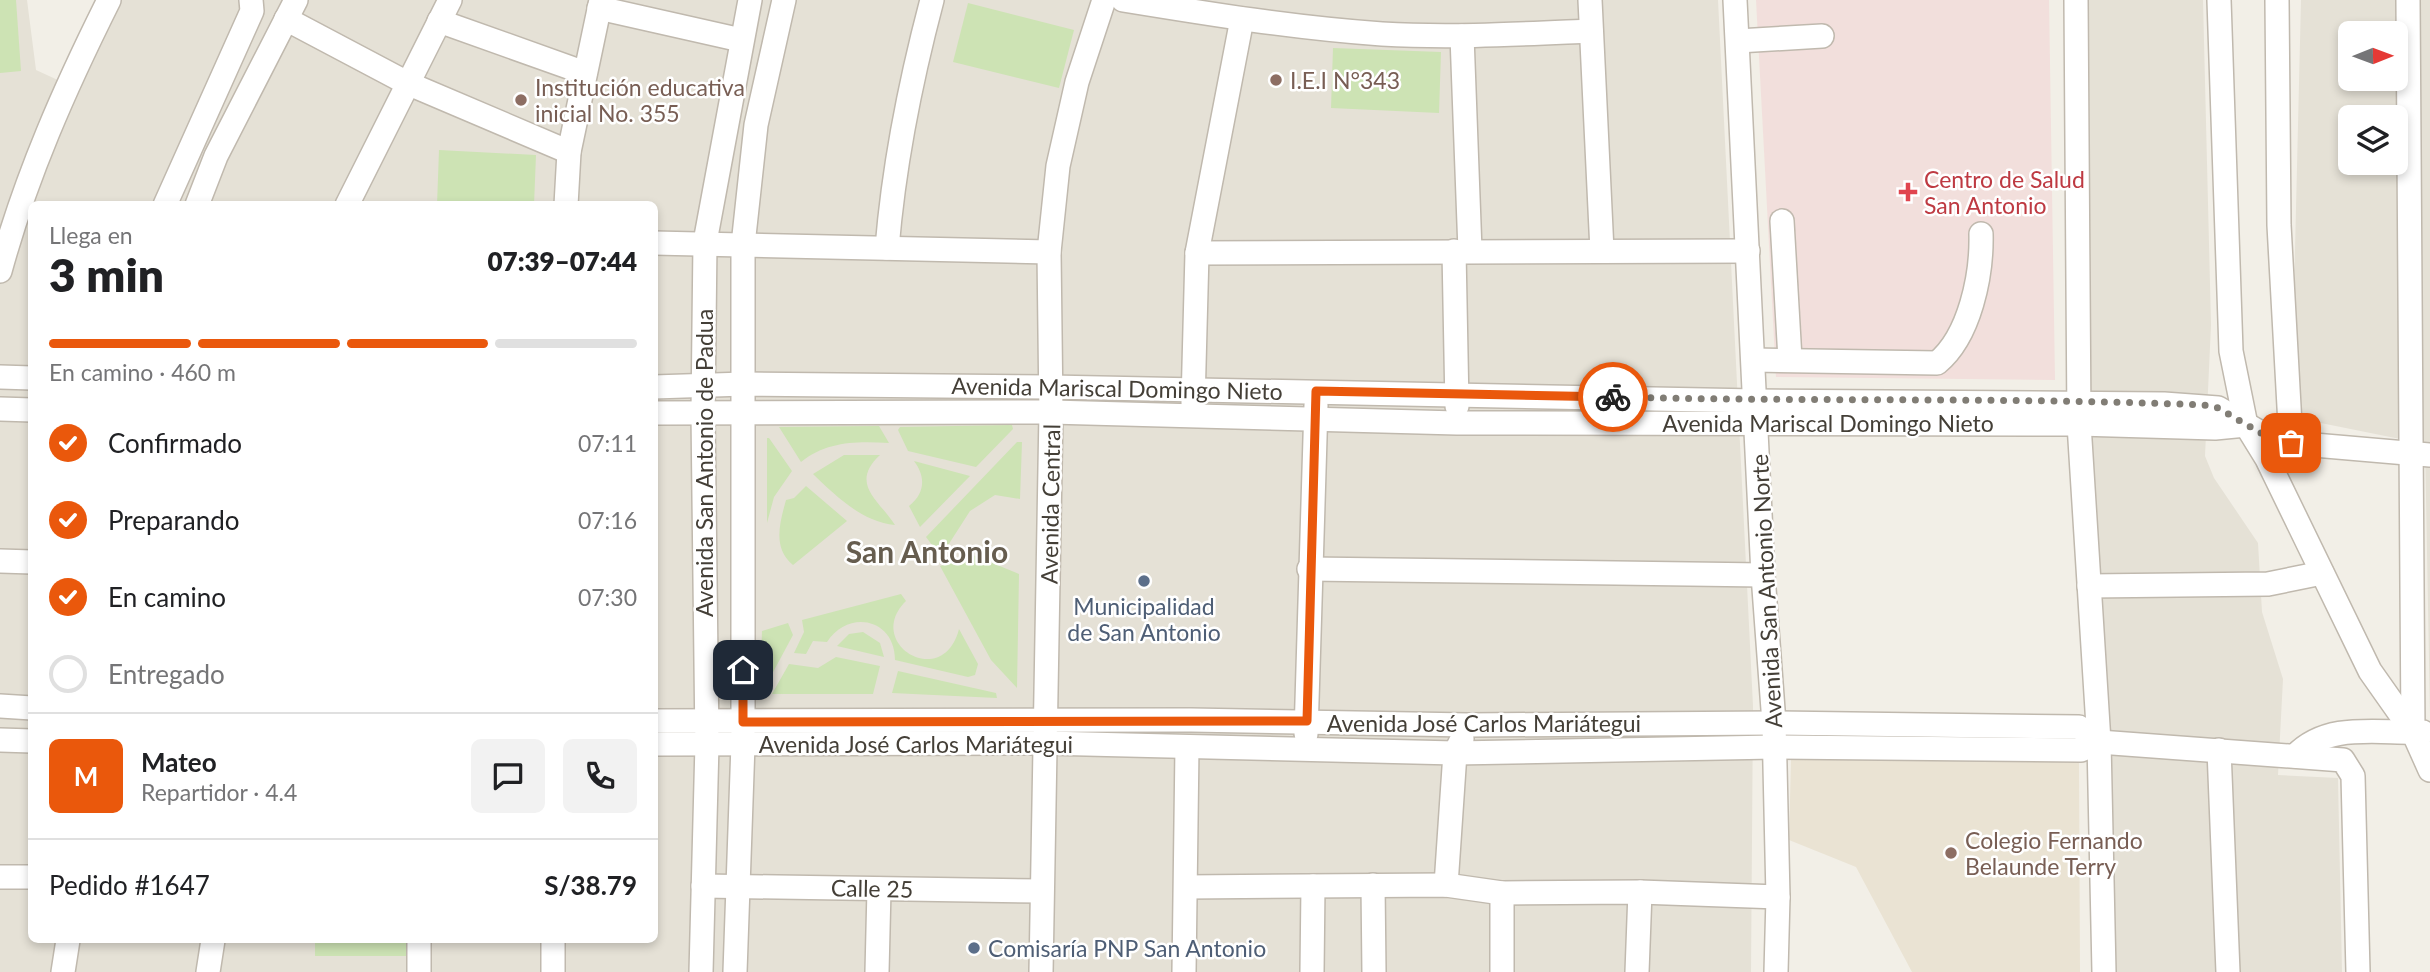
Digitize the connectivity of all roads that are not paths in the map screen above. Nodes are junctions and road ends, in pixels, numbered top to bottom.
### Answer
1 (108, 0) edge
2 (251, 0) edge
3 (750, 0) edge
4 (784, 0) edge
5 (932, 0) edge
6 (1104, 0) edge
7 (1123, 0) edge
8 (1590, 0) edge
9 (1735, 0) edge
10 (2076, 0) edge
11 (2219, 0) edge
12 (2277, 0) edge
13 (2408, 0) edge
14 (600, 4) edge
15 (291, 10) edge
16 (445, 10) edge
17 (1242, 19) junction
18 (1591, 32) junction
19 (1462, 36) junction
20 (1822, 36) dead end
21 (741, 40) junction
22 (1738, 41) junction
23 (585, 73) junction
24 (407, 83) junction
25 (569, 152) junction
26 (167, 201) edge
27 (199, 201) edge
28 (349, 201) edge
29 (566, 201) edge
30 (1782, 221) dead end
31 (1982, 234) dead end
32 (705, 242) junction
33 (658, 243) edge
34 (743, 245) junction
35 (887, 248) junction
36 (1049, 251) junction
37 (1462, 251) junction
38 (1602, 251) junction
39 (1748, 251) junction
40 (1197, 253) junction
41 (0, 271) edge
42 (1790, 359) junction
43 (1754, 360) junction
44 (0, 377) edge
45 (28, 378) edge
46 (744, 384) junction
47 (703, 385) junction
48 (658, 387) edge
49 (1051, 387) junction
50 (1193, 390) junction
51 (1257, 390) junction
52 (1316, 391) junction
53 (1457, 393) junction
54 (0, 409) edge
55 (28, 410) edge
56 (743, 411) junction
57 (1051, 412) junction
58 (1757, 412) junction
59 (658, 413) edge
60 (703, 413) junction
61 (2079, 413) junction
62 (1193, 416) junction
63 (1255, 418) junction
64 (1315, 418) junction
65 (1457, 423) junction
66 (2246, 425) junction
67 (2291, 443) junction
68 (2422, 455) edge
69 (0, 561) edge
70 (28, 562) edge
71 (1309, 569) junction
72 (2322, 573) junction
73 (1763, 575) junction
74 (2089, 586) junction
75 (0, 706) edge
76 (28, 708) edge
77 (1307, 721) junction
78 (658, 722) edge
79 (1774, 723) junction
80 (1468, 725) junction
81 (1046, 732) junction
82 (2422, 732) edge
83 (706, 733) junction
84 (743, 733) junction
85 (0, 740) edge
86 (28, 741) edge
87 (2099, 742) junction
88 (658, 743) edge
89 (1187, 747) junction
90 (1305, 747) junction
91 (1774, 747) junction
92 (2219, 750) junction
93 (1455, 753) junction
94 (2295, 756) junction
95 (2430, 770) edge
96 (0, 877) edge
97 (28, 877) edge
98 (1446, 885) junction
99 (703, 886) junction
100 (737, 886) junction
101 (1313, 886) junction
102 (1373, 886) junction
103 (1186, 887) junction
104 (879, 889) junction
105 (1041, 891) junction
106 (1640, 892) junction
107 (1502, 893) junction
108 (1778, 897) junction
109 (68, 943) edge
110 (213, 943) edge
111 (419, 943) edge
112 (553, 943) edge
113 (63, 972) edge
114 (208, 972) edge
115 (419, 972) edge
116 (553, 972) edge
117 (701, 972) edge
118 (734, 972) edge
119 (877, 972) edge
120 (1041, 972) edge
121 (1184, 972) edge
122 (1312, 972) edge
123 (1374, 972) edge
124 (1502, 972) edge
125 (1637, 972) edge
126 (1776, 972) edge
127 (2104, 972) edge
128 (2228, 972) edge
129 (2358, 972) edge

1 - 41 street
2 - 26 street
3 - 21 street, Avenida San Antonio de Padua
4 - 34 street, Avenida San Antonio de Padua
5 - 35 street
6 - 36 street, Avenida Central
7 - 17 street
8 - 18 street
9 - 22 street, Avenida San Antonio Norte
10 - 61 street
11 - 66 street
12 - 67 street
13 - 68 street
14 - 21 street
14 - 23 street
15 - 24 street
15 - 27 street
16 - 23 street
16 - 24 street
17 - 19 street
17 - 40 street
18 - 19 street
18 - 38 street
19 - 37 street
20 - 22 street
21 - 32 street, Avenida San Antonio de Padua
22 - 39 street, Avenida San Antonio Norte
23 - 25 street
24 - 25 street
24 - 28 street
25 - 29 street
30 - 42 street
31 - 42 street
32 - 33 street
32 - 34 street
32 - 47 street, Avenida San Antonio de Padua
34 - 35 street
34 - 46 street, Avenida San Antonio de Padua
35 - 36 street
36 - 49 street, Avenida Central
37 - 38 street
37 - 40 street
37 - 53 street
38 - 39 street
39 - 43 street, Avenida San Antonio Norte
40 - 50 street
42 - 43 street
43 - 58 street, Avenida San Antonio Norte
44 - 45 street
46 - 47 street, Avenida Mariscal Domingo Nieto
46 - 49 street, Avenida Mariscal Domingo Nieto
46 - 56 street, Avenida San Antonio de Padua
47 - 48 street, Avenida Mariscal Domingo Nieto
47 - 60 street, Avenida San Antonio de Padua
49 - 50 street, Avenida Mariscal Domingo Nieto
49 - 57 street, Avenida Central
50 - 51 street, Avenida Mariscal Domingo Nieto
50 - 62 street
51 - 52 street, Avenida Mariscal Domingo Nieto
51 - 63 street
52 - 53 street, Avenida Mariscal Domingo Nieto
52 - 64 street
53 - 58 street, Avenida Mariscal Domingo Nieto
53 - 65 street
54 - 55 street
56 - 57 street, Avenida Mariscal Domingo Nieto
56 - 60 street, Avenida Mariscal Domingo Nieto
56 - 84 street, Avenida San Antonio de Padua
57 - 62 street, Avenida Mariscal Domingo Nieto
57 - 81 street, Avenida Central
58 - 61 street, Avenida Mariscal Domingo Nieto
58 - 65 street, Avenida Mariscal Domingo Nieto
58 - 73 street, Avenida San Antonio Norte
59 - 60 street, Avenida Mariscal Domingo Nieto
60 - 83 street, Avenida San Antonio de Padua
61 - 66 street, Avenida Mariscal Domingo Nieto
61 - 74 street
62 - 63 street, Avenida Mariscal Domingo Nieto
63 - 64 street, Avenida Mariscal Domingo Nieto
64 - 65 street, Avenida Mariscal Domingo Nieto
64 - 71 street
66 - 67 street, Avenida Mariscal Domingo Nieto
66 - 72 street
67 - 68 street, Avenida Mariscal Domingo Nieto
68 - 82 street
69 - 70 street
71 - 73 street
71 - 77 street
72 - 74 street
72 - 82 street
73 - 79 street, Avenida San Antonio Norte
74 - 87 street
75 - 76 street
77 - 80 street, Avenida José Carlos Mariátegui
77 - 81 street, Avenida José Carlos Mariátegui
77 - 90 street
78 - 83 street, Avenida José Carlos Mariátegui
79 - 80 street, Avenida José Carlos Mariátegui
79 - 87 street, Avenida José Carlos Mariátegui
79 - 91 street, Avenida San Antonio Norte
80 - 93 street
81 - 84 street, Avenida José Carlos Mariátegui
81 - 89 street, Avenida José Carlos Mariátegui
81 - 105 street, Avenida Central
82 - 94 street
82 - 95 street
83 - 84 street, Avenida José Carlos Mariátegui
83 - 88 street, Avenida José Carlos Mariátegui
83 - 99 street, Avenida San Antonio de Padua
84 - 100 street, Avenida San Antonio de Padua
85 - 86 street
87 - 91 street, Avenida José Carlos Mariátegui
87 - 92 street, Avenida José Carlos Mariátegui
87 - 127 street
89 - 90 street, Avenida José Carlos Mariátegui
89 - 103 street
90 - 93 street, Avenida José Carlos Mariátegui
91 - 93 street, Avenida José Carlos Mariátegui
91 - 108 street, Avenida San Antonio Norte
92 - 94 street, Avenida José Carlos Mariátegui
92 - 128 street
93 - 98 street
94 - 129 street, Avenida José Carlos Mariátegui
96 - 97 street
98 - 102 street
98 - 107 street
99 - 100 street, Calle 25
99 - 117 street, Avenida San Antonio de Padua
100 - 104 street, Calle 25
100 - 118 street, Avenida San Antonio de Padua
101 - 102 street
101 - 103 street
101 - 122 street
102 - 123 street
103 - 121 street
104 - 105 street, Calle 25
104 - 119 street
105 - 120 street, Avenida Central
106 - 107 street
106 - 108 street
106 - 125 street
107 - 124 street
108 - 126 street, Avenida San Antonio Norte
109 - 113 street
110 - 114 street
111 - 115 street
112 - 116 street

